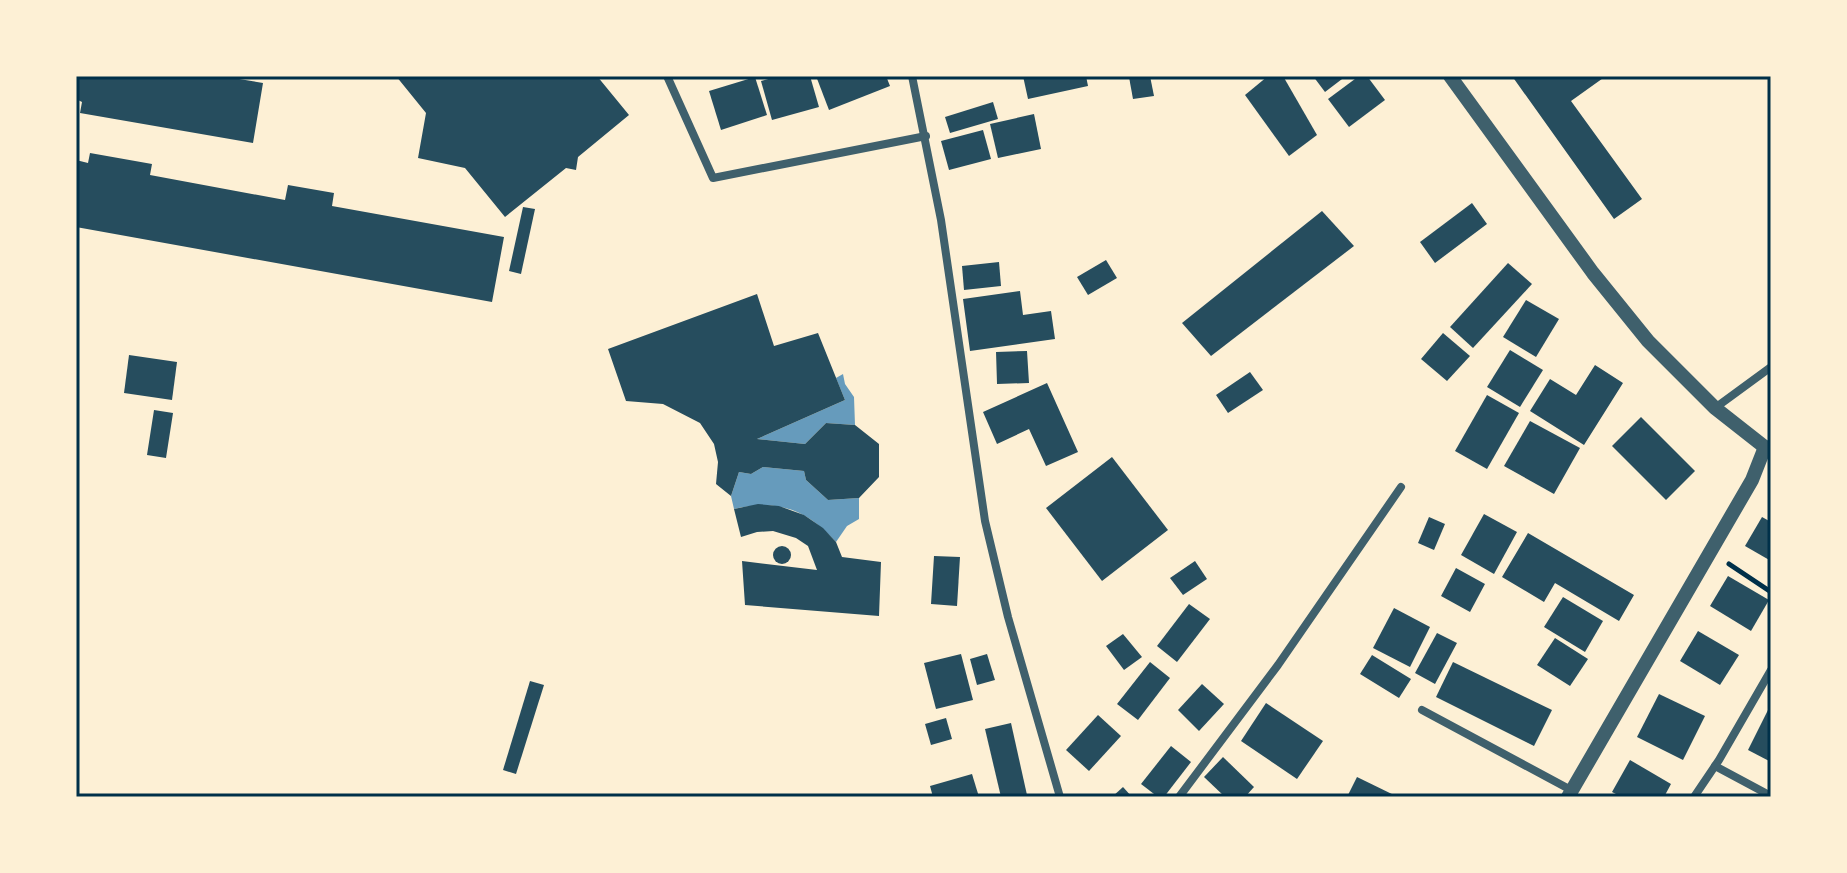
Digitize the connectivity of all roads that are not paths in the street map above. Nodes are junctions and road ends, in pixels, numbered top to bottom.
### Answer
1 (667, 76) edge
2 (912, 76) edge
3 (1450, 76) edge
4 (926, 136) junction
5 (1771, 367) edge
6 (1715, 408) junction
7 (1768, 450) edge
8 (1401, 487) dead end
9 (1771, 670) edge
10 (1422, 710) dead end
11 (1715, 766) junction
12 (1569, 793) edge
13 (1771, 796) edge
14 (1060, 797) edge
15 (1179, 797) edge
16 (1694, 797) edge

1 - 4 street
2 - 4 street
3 - 6 street
4 - 14 street
5 - 6 street
6 - 7 street
7 - 12 street
8 - 15 street
9 - 11 street
10 - 12 street
11 - 13 street
11 - 16 street

